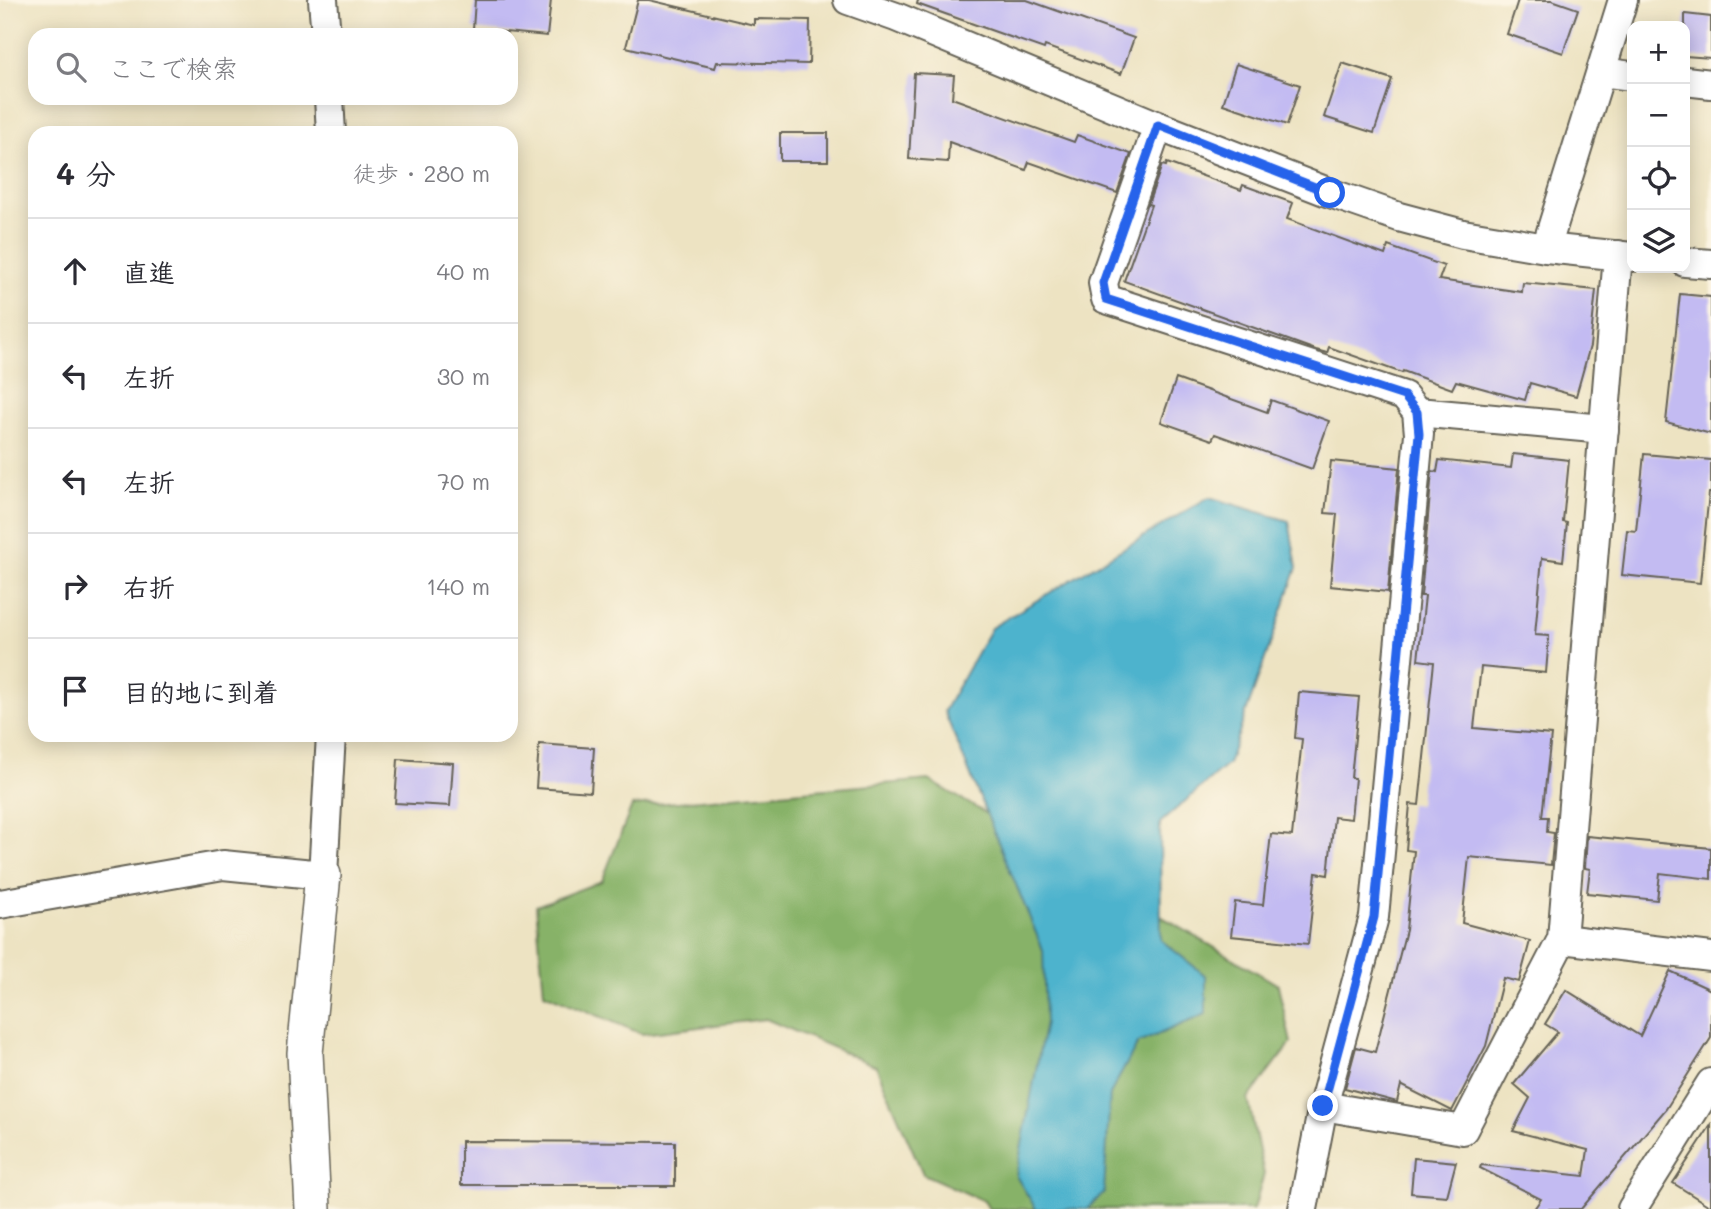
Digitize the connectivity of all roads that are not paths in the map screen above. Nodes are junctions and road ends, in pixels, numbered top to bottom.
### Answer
1 (323, 0) edge
2 (848, 0) edge
3 (1623, 0) edge
4 (325, 28) edge
5 (1601, 72) junction
6 (1627, 75) edge
7 (1690, 82) edge
8 (1711, 84) edge
9 (329, 105) edge
10 (1158, 125) junction
11 (331, 126) edge
12 (1546, 248) junction
13 (1625, 256) edge
14 (1690, 262) edge
15 (1711, 264) edge
16 (1417, 412) junction
17 (1604, 429) junction
18 (331, 742) edge
19 (323, 875) junction
20 (0, 904) edge
21 (1562, 939) junction
22 (1711, 957) edge
23 (1711, 1083) edge
24 (1323, 1106) junction
25 (313, 1209) edge
26 (1303, 1209) edge
27 (1632, 1209) edge

1 - 4 street
2 - 10 street
3 - 5 street
5 - 6 street
5 - 12 street
7 - 8 street
9 - 11 street
10 - 12 street
10 - 16 street
12 - 13 street
13 - 17 street
14 - 15 street
16 - 17 street
16 - 24 street
17 - 21 street
18 - 19 street
19 - 20 street
19 - 25 street
21 - 22 street
21 - 24 street
23 - 27 street
24 - 26 street

